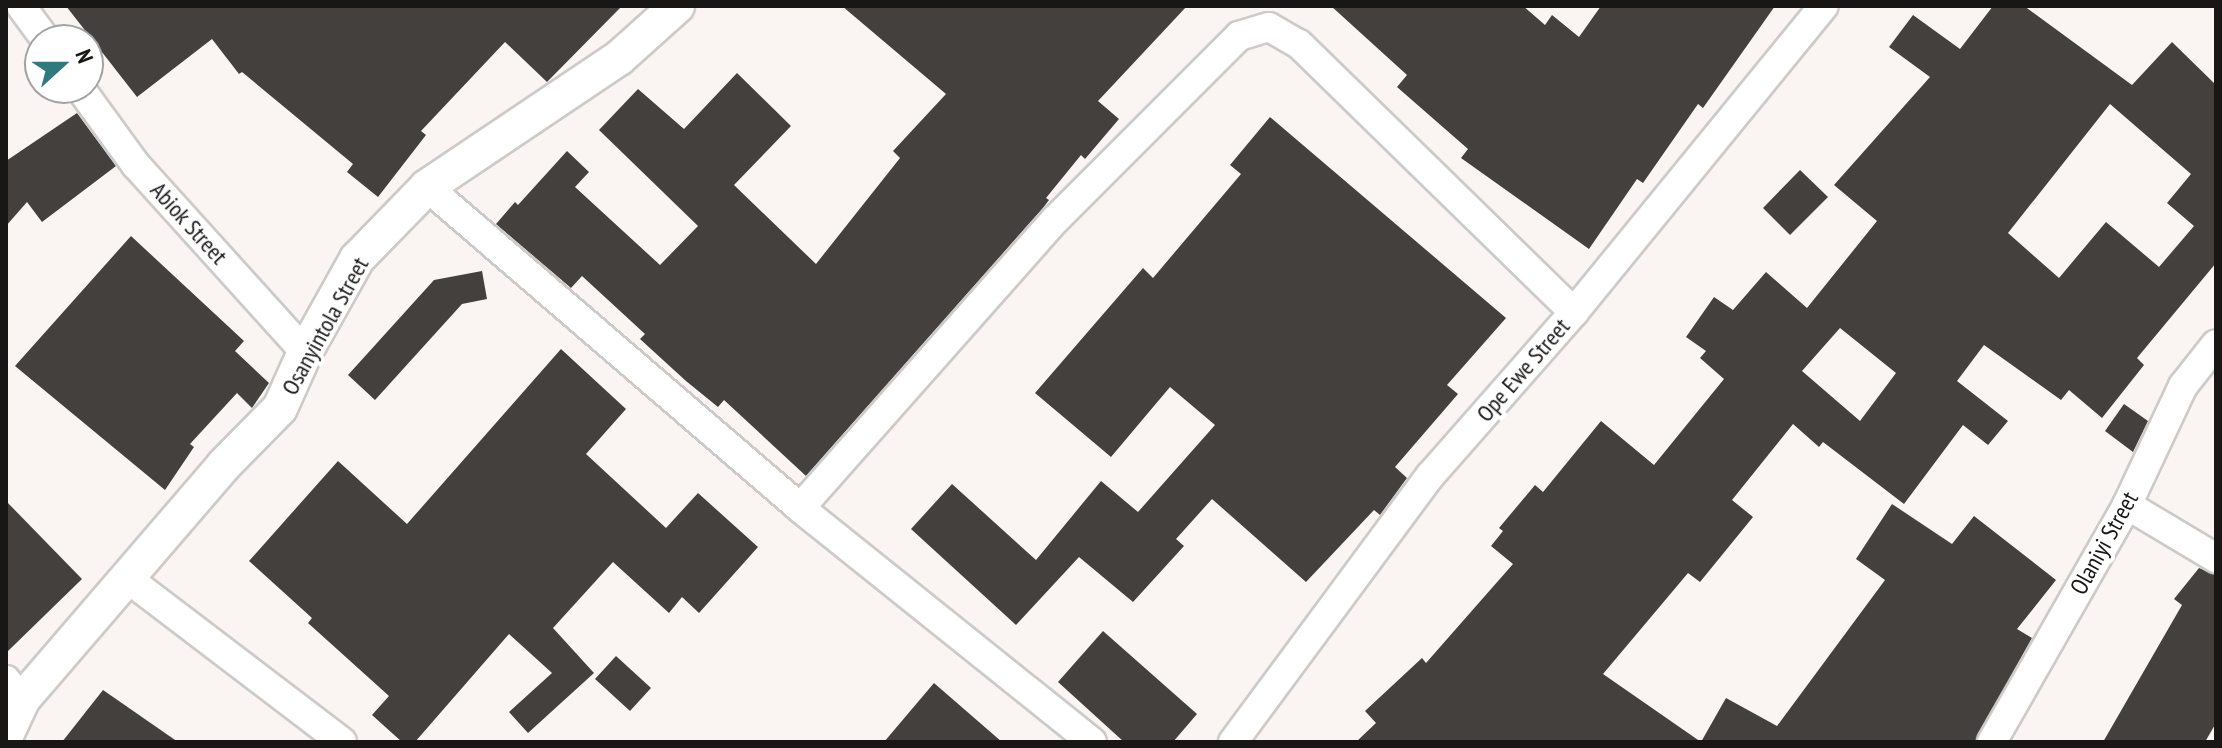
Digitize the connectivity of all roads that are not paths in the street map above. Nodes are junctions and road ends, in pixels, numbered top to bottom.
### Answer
1 (21, 6) edge
2 (677, 6) edge
3 (1824, 6) edge
4 (34, 24) edge
5 (92, 104) edge
6 (427, 187) junction
7 (1574, 312) junction
8 (2216, 344) edge
9 (305, 352) junction
10 (2127, 505) junction
11 (800, 508) junction
12 (2216, 558) edge
13 (127, 578) junction
14 (14, 690) edge
15 (6, 735) edge
16 (342, 742) edge
17 (1092, 742) edge
18 (1233, 742) edge
19 (1992, 742) edge

1 - 4 street
2 - 6 street, Osanyintola Street
3 - 7 street, Ope Ewe Street
5 - 9 street, Abiok Street
6 - 9 street, Osanyintola Street
6 - 11 street
7 - 11 street
7 - 18 street, Ope Ewe Street
8 - 10 street, Olaniyi Street
9 - 13 street, Osanyintola Street
10 - 12 street
10 - 19 street, Olaniyi Street
11 - 17 street
13 - 14 street, Osanyintola Street
13 - 16 street
14 - 15 street, Osanyintola Street

